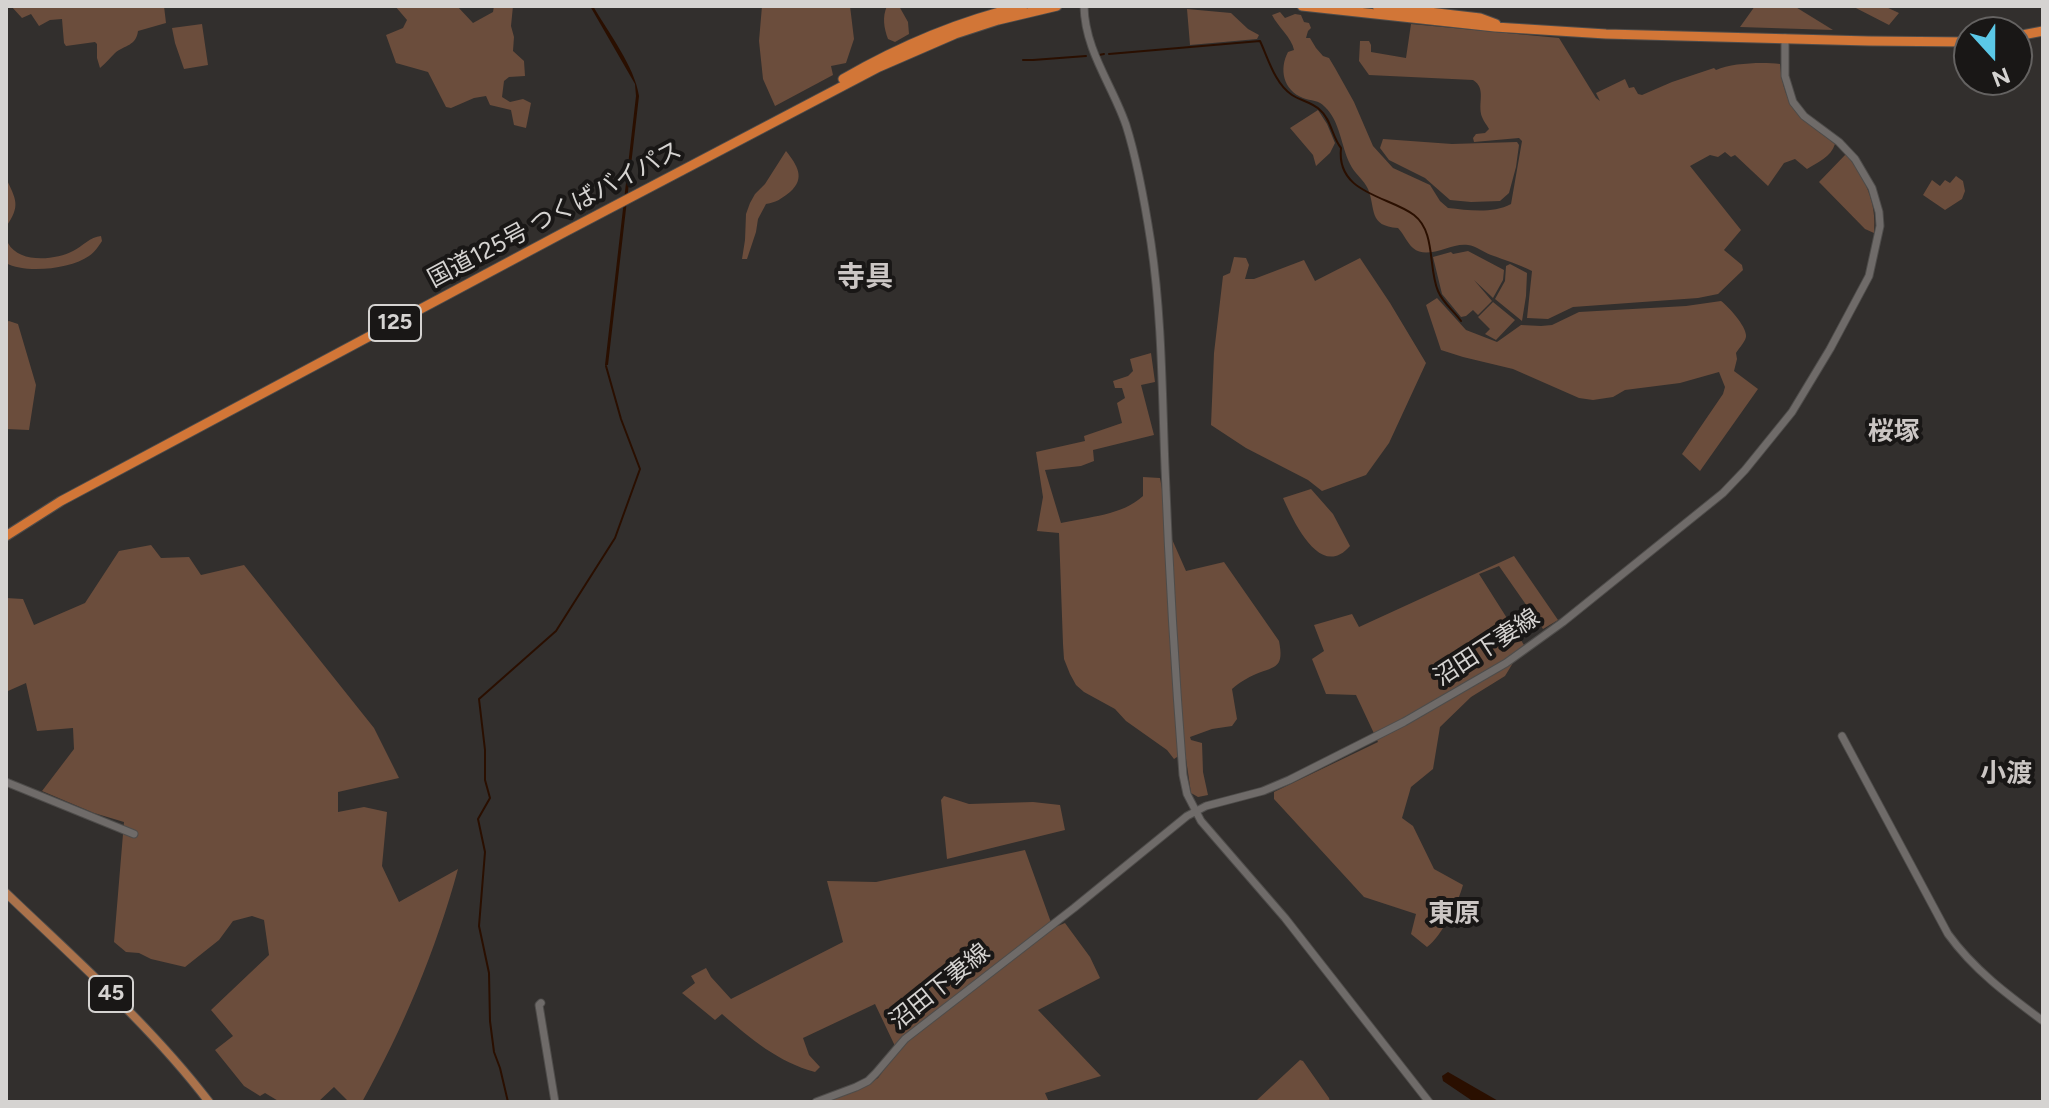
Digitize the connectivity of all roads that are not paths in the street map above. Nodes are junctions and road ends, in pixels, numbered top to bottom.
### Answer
1 (1023, 6) edge
2 (1057, 6) edge
3 (1084, 6) edge
4 (1302, 6) edge
5 (1377, 6) edge
6 (1507, 27) junction
7 (1785, 38) junction
8 (1953, 42) edge
9 (786, 115) junction
10 (6, 536) edge
11 (1842, 736) dead end
12 (6, 782) edge
13 (1195, 811) junction
14 (134, 834) dead end
15 (6, 893) edge
16 (541, 1003) dead end
17 (2043, 1021) edge
18 (209, 1102) edge
19 (555, 1102) edge
20 (816, 1102) edge
21 (1429, 1102) edge

1 - 9 highway, 125
2 - 9 highway, 125
3 - 13 street
4 - 6 highway
5 - 6 highway
6 - 7 highway
7 - 8 highway
7 - 13 street, 沼田下妻線
9 - 10 highway, 国道125号 つくばバイパス / 125
11 - 17 street
12 - 14 street
13 - 20 street, 沼田下妻線
13 - 21 street
15 - 18 main road, 45
16 - 19 street

